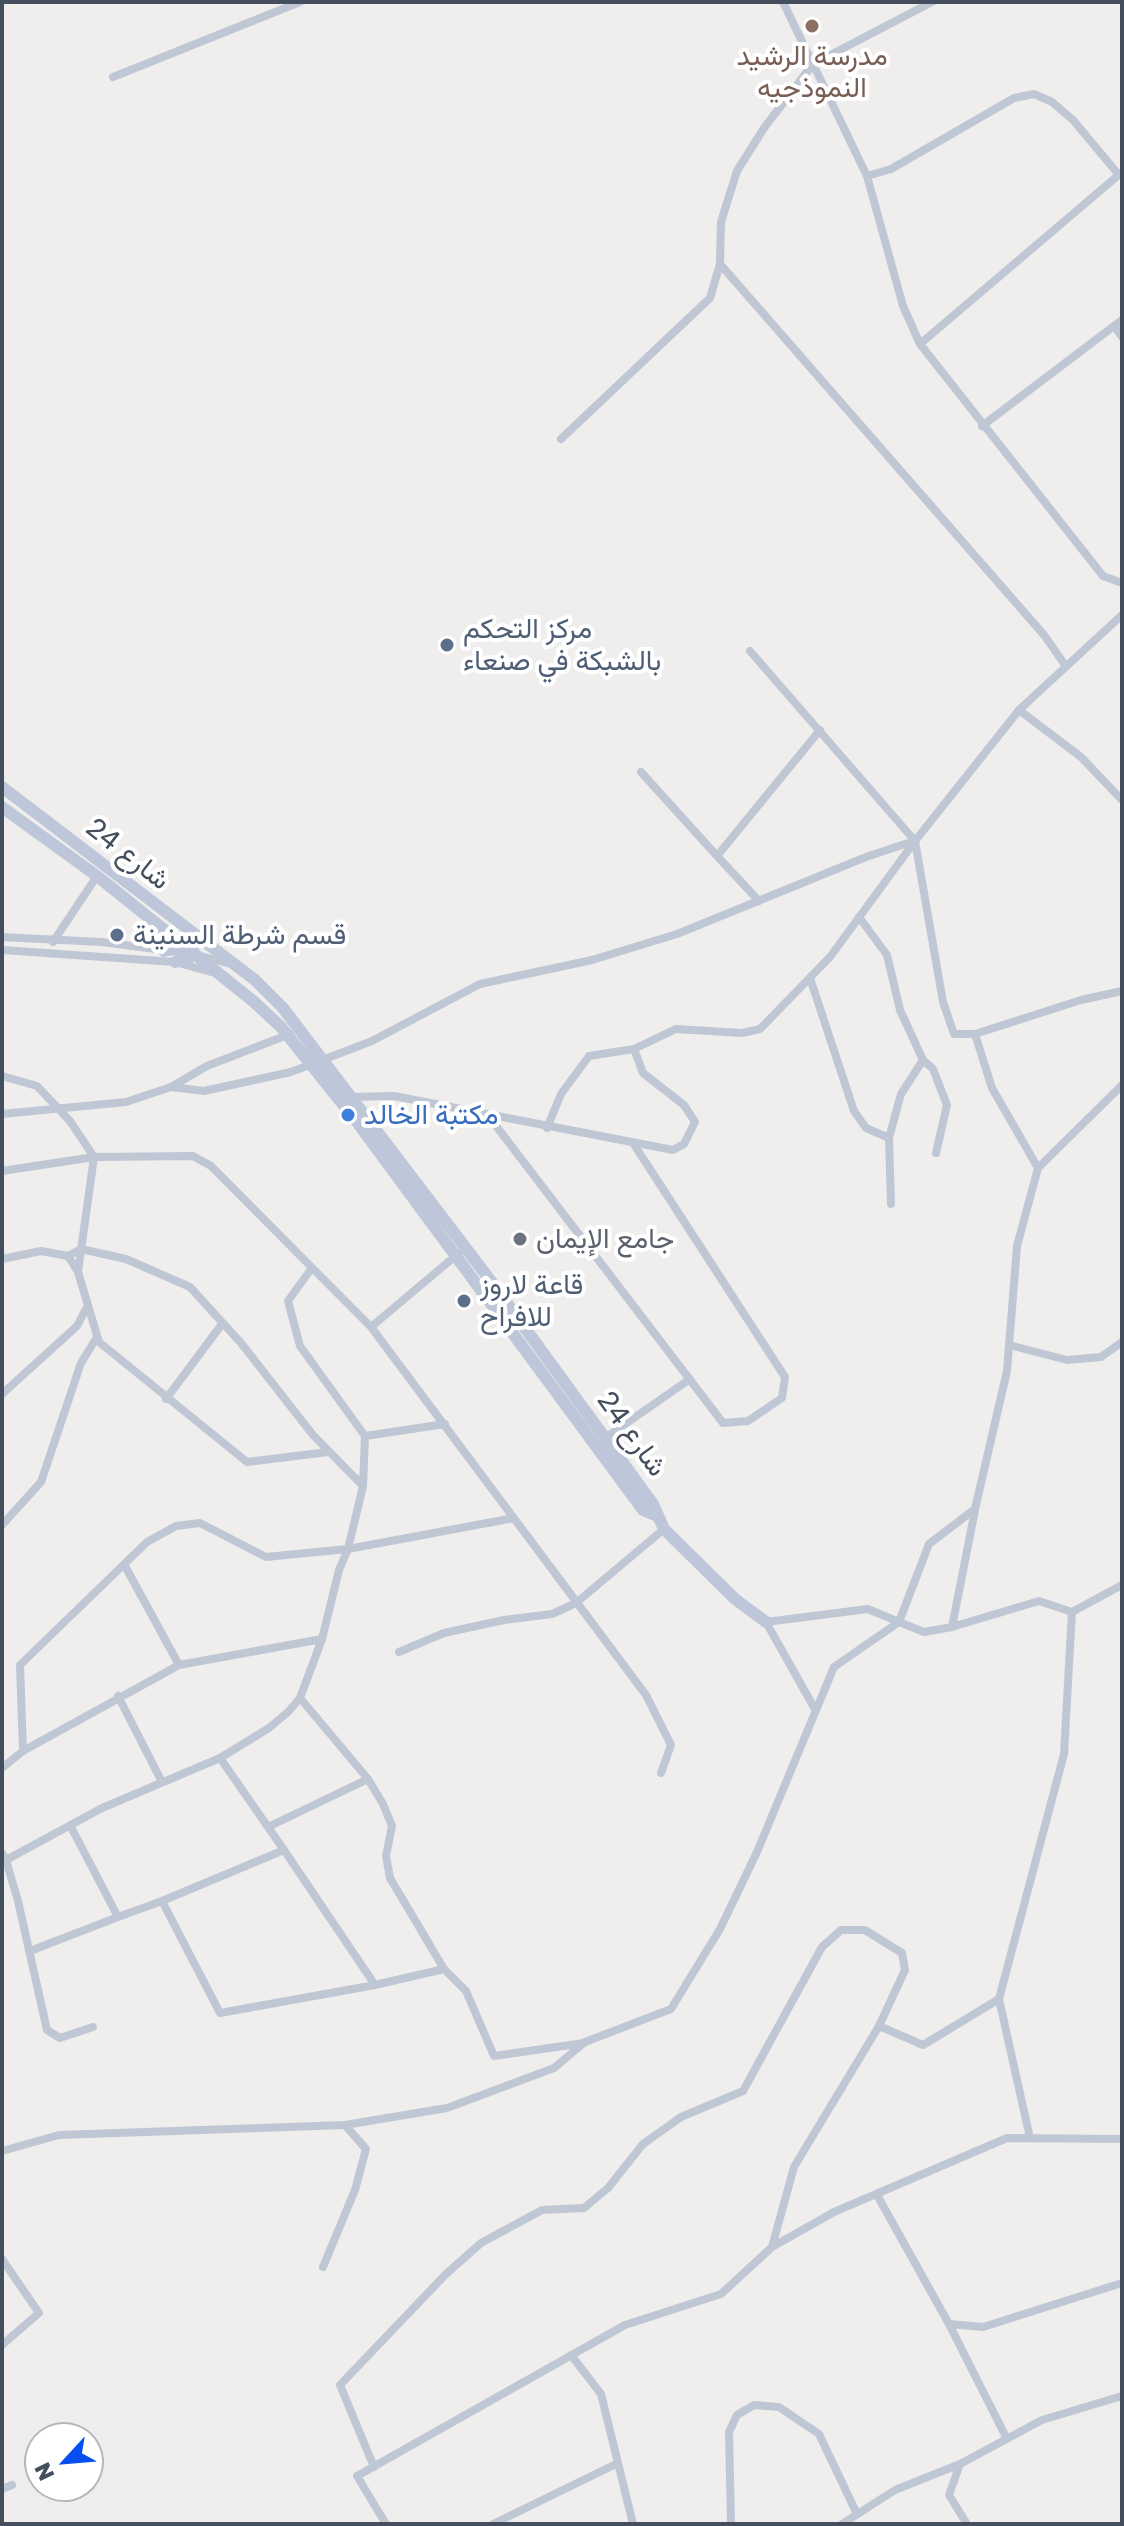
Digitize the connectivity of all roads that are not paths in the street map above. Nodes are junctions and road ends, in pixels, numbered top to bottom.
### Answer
1 (300, 2) edge
2 (783, 2) edge
3 (932, 2) edge
4 (813, 64) junction
5 (113, 77) dead end
6 (1120, 174) edge
7 (867, 176) junction
8 (720, 264) junction
9 (1118, 323) edge
10 (1122, 337) edge
11 (920, 344) junction
12 (982, 426) junction
13 (561, 439) dead end
14 (1122, 583) edge
15 (1122, 615) edge
16 (750, 651) dead end
17 (1065, 665) junction
18 (1019, 710) junction
19 (820, 730) junction
20 (641, 772) dead end
21 (2, 787) edge
22 (1122, 800) edge
23 (2, 807) edge
24 (915, 841) junction
25 (717, 856) junction
26 (97, 876) junction
27 (759, 901) junction
28 (859, 917) junction
29 (186, 929) junction
30 (2, 937) edge
31 (54, 939) junction
32 (177, 941) junction
33 (2, 950) edge
34 (160, 950) junction
35 (48, 951) junction
36 (193, 954) junction
37 (154, 961) junction
38 (175, 962) junction
39 (237, 968) junction
40 (216, 973) junction
41 (810, 978) junction
42 (1122, 991) edge
43 (301, 1029) junction
44 (975, 1034) junction
45 (287, 1035) junction
46 (634, 1049) junction
47 (923, 1060) junction
48 (318, 1062) junction
49 (2, 1076) edge
50 (1122, 1085) edge
51 (171, 1087) junction
52 (346, 1098) junction
53 (59, 1110) junction
54 (2, 1114) edge
55 (489, 1117) junction
56 (547, 1128) junction
57 (889, 1138) junction
58 (633, 1143) junction
59 (936, 1153) dead end
60 (94, 1157) junction
61 (1038, 1168) junction
62 (2, 1171) edge
63 (891, 1204) dead end
64 (81, 1249) junction
65 (461, 1251) junction
66 (68, 1256) junction
67 (2, 1259) edge
68 (311, 1269) junction
69 (78, 1272) junction
70 (86, 1309) junction
71 (222, 1324) junction
72 (371, 1327) junction
73 (97, 1337) junction
74 (1122, 1342) edge
75 (1009, 1345) junction
76 (690, 1379) junction
77 (2, 1394) edge
78 (166, 1399) junction
79 (445, 1424) junction
80 (365, 1436) junction
81 (605, 1438) junction
82 (328, 1452) junction
83 (363, 1486) junction
84 (975, 1509) junction
85 (655, 1515) junction
86 (514, 1518) junction
87 (2, 1525) edge
88 (664, 1529) junction
89 (348, 1549) junction
90 (125, 1566) junction
91 (1122, 1585) edge
92 (576, 1603) junction
93 (1072, 1612) junction
94 (766, 1622) junction
95 (899, 1622) junction
96 (952, 1627) junction
97 (322, 1639) junction
98 (399, 1652) dead end
99 (179, 1665) junction
100 (118, 1696) junction
101 (300, 1698) junction
102 (816, 1711) junction
103 (23, 1751) junction
104 (220, 1758) junction
105 (2, 1768) edge
106 (661, 1773) dead end
107 (368, 1779) junction
108 (162, 1782) junction
109 (70, 1825) junction
110 (268, 1827) junction
111 (284, 1850) junction
112 (3, 1859) edge
113 (162, 1901) junction
114 (118, 1917) junction
115 (30, 1951) junction
116 (444, 1969) junction
117 (375, 1985) junction
118 (999, 1999) junction
119 (879, 2026) junction
120 (93, 2027) dead end
121 (585, 2042) junction
122 (345, 2125) junction
123 (1030, 2138) junction
124 (1122, 2139) edge
125 (2, 2151) edge
126 (877, 2195) junction
127 (772, 2247) junction
128 (2, 2259) edge
129 (323, 2267) dead end
130 (1122, 2283) edge
131 (949, 2324) junction
132 (2, 2345) edge
133 (571, 2355) junction
134 (1122, 2396) edge
135 (1007, 2439) junction
136 (616, 2464) junction
137 (960, 2464) junction
138 (374, 2467) junction
139 (12, 2485) dead end
140 (2, 2489) edge
141 (857, 2514) junction
142 (386, 2524) edge
143 (493, 2524) edge
144 (633, 2524) edge
145 (731, 2524) edge
146 (842, 2524) edge
147 (967, 2524) edge

1 - 5 street
2 - 4 street
3 - 4 street
4 - 7 street
4 - 8 street
6 - 7 street
6 - 11 street
7 - 11 street
8 - 13 street
8 - 17 street
9 - 10 street
9 - 12 street
11 - 12 street
12 - 14 street
15 - 17 street
16 - 19 street
17 - 18 street
18 - 22 street
18 - 24 street
19 - 24 street
19 - 25 street
20 - 25 street
21 - 29 street, شارع 24
23 - 26 street, شارع 24
24 - 27 street
24 - 28 street
24 - 44 street
25 - 27 street
26 - 31 street
26 - 32 street, شارع 24
27 - 48 street
28 - 41 street
28 - 47 street
29 - 36 street
29 - 39 street, شارع 24
30 - 31 street
31 - 34 street
31 - 35 street
32 - 34 street
32 - 36 street, شارع 24
33 - 35 street
34 - 36 street
34 - 37 street
35 - 37 street
36 - 38 street
36 - 39 street
36 - 40 street, شارع 24
37 - 38 street
38 - 40 street
39 - 43 street, شارع 24
40 - 45 street, شارع 24
41 - 46 street
41 - 57 street
42 - 44 street
43 - 45 street
43 - 48 street, شارع 24
44 - 61 street
45 - 48 street, شارع 24
45 - 51 street
46 - 56 street
46 - 58 street
47 - 57 street
47 - 59 street
48 - 51 street
48 - 52 street, شارع 24
49 - 53 street
50 - 61 street
51 - 53 street
52 - 55 street
52 - 65 street, شارع 24
53 - 54 street
53 - 60 street
55 - 56 street
55 - 76 street
56 - 58 street
57 - 63 street
58 - 76 street
60 - 62 street
60 - 64 street
60 - 68 street
61 - 75 street
64 - 66 street
64 - 69 street
64 - 71 street
65 - 72 street
65 - 81 street, شارع 24
65 - 85 street, شارع 24
66 - 67 street
66 - 69 street
68 - 72 street
68 - 80 street
69 - 70 street
70 - 73 street
70 - 77 street
71 - 78 street
71 - 82 street
72 - 79 street
73 - 78 street
73 - 87 street
74 - 75 street
75 - 84 street
76 - 81 street
78 - 82 street
79 - 80 street
79 - 86 street
80 - 83 street
81 - 85 street, شارع 24
82 - 83 street
83 - 89 street
84 - 95 street
84 - 96 street
85 - 88 street
86 - 89 street
86 - 92 street
88 - 92 street
88 - 94 street
89 - 90 street
89 - 97 street
90 - 99 street
90 - 103 street
91 - 93 street
92 - 98 street
92 - 106 street
93 - 96 street
93 - 118 street
94 - 95 street
94 - 102 street
95 - 96 street
95 - 102 street
97 - 99 street
97 - 101 street
99 - 100 street
100 - 103 street
100 - 108 street
101 - 104 street
101 - 107 street
102 - 121 street
103 - 105 street
104 - 108 street
104 - 110 street
107 - 110 street
107 - 116 street
108 - 109 street
109 - 112 street
109 - 114 street
110 - 111 street
111 - 113 street
111 - 117 street
112 - 115 street
113 - 114 street
113 - 117 street
114 - 115 street
115 - 120 street
116 - 117 street
116 - 121 street
118 - 119 street
118 - 123 street
119 - 127 street
119 - 138 street
121 - 122 street
122 - 125 street
122 - 129 street
123 - 124 street
123 - 126 street
126 - 127 street
126 - 131 street
127 - 133 street
128 - 132 street
130 - 131 street
131 - 135 street
133 - 136 street
133 - 138 street
134 - 135 street
135 - 137 street
136 - 143 street
136 - 144 street
137 - 141 street
137 - 147 street
138 - 142 street
139 - 140 street
141 - 145 street
141 - 146 street

